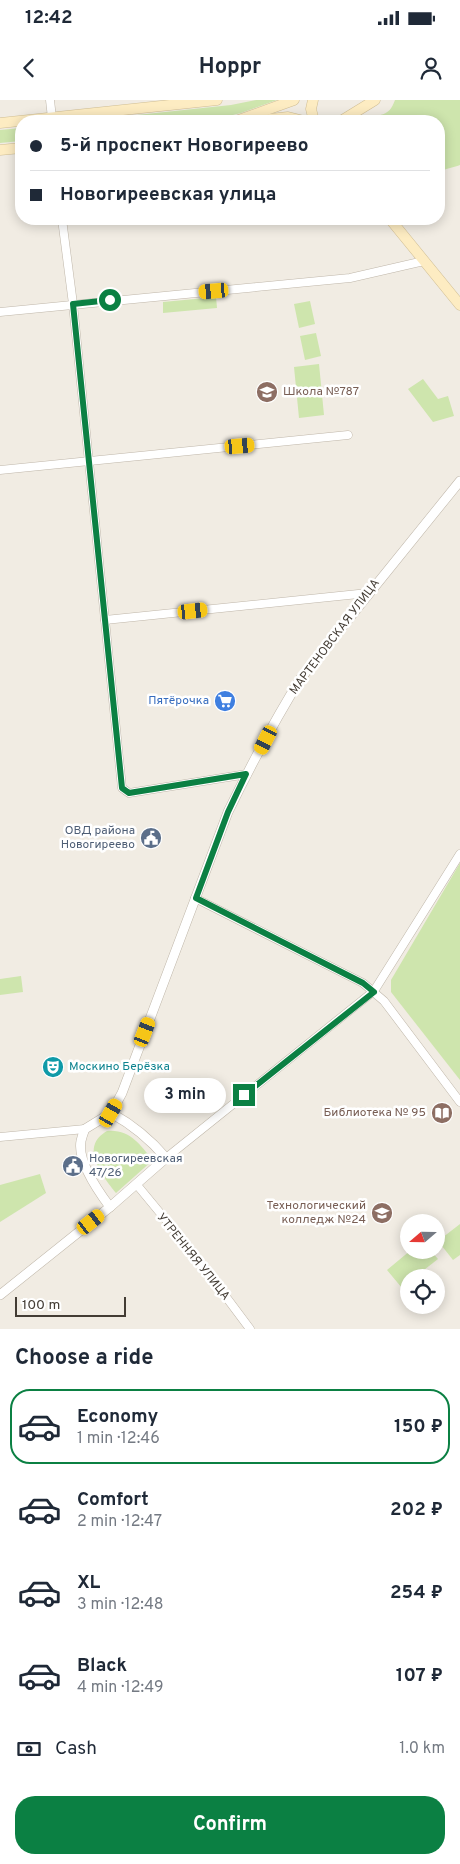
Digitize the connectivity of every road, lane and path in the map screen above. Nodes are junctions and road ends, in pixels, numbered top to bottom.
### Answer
1 (50, 100) edge
2 (217, 100) edge
3 (294, 100) edge
4 (313, 100) edge
5 (375, 100) edge
6 (205, 101) edge
7 (52, 115) edge
8 (79, 115) edge
9 (253, 115) edge
10 (312, 115) edge
11 (351, 115) edge
12 (15, 122) edge
13 (0, 123) edge
14 (15, 149) edge
15 (0, 150) edge
16 (63, 225) edge
17 (395, 225) edge
18 (424, 261) junction
19 (73, 304) junction
20 (460, 305) edge
21 (0, 312) edge
22 (348, 435) dead end
23 (89, 461) junction
24 (0, 470) edge
25 (460, 481) edge
26 (368, 593) junction
27 (105, 620) junction
28 (246, 774) junction
29 (460, 854) edge
30 (196, 898) junction
31 (374, 992) junction
32 (460, 1102) edge
33 (111, 1113) junction
34 (85, 1129) junction
35 (0, 1137) edge
36 (166, 1158) junction
37 (136, 1184) junction
38 (110, 1207) junction
39 (0, 1295) edge
40 (250, 1329) edge

1 - 7 street
2 - 6 main road
3 - 9 main road
4 - 10 main road
5 - 11 main road
6 - 8 main road
12 - 13 main road
14 - 15 main road
16 - 19 street
17 - 18 main road
18 - 19 street
18 - 20 main road
19 - 21 street
19 - 23 street
22 - 23 street
23 - 24 street
23 - 27 street
25 - 26 street, МАРТЕНОВСКАЯ УЛИЦА
26 - 27 street
26 - 28 street, МАРТЕНОВСКАЯ УЛИЦА
27 - 28 street
28 - 30 street, МАРТЕНОВСКАЯ УЛИЦА
29 - 31 street
30 - 31 street
30 - 33 street, МАРТЕНОВСКАЯ УЛИЦА
31 - 32 street
31 - 36 street
33 - 34 street
33 - 36 street
34 - 35 street
34 - 38 street
36 - 37 street
37 - 38 street
37 - 40 street, УТРЕННЯЯ УЛИЦА
38 - 39 street

